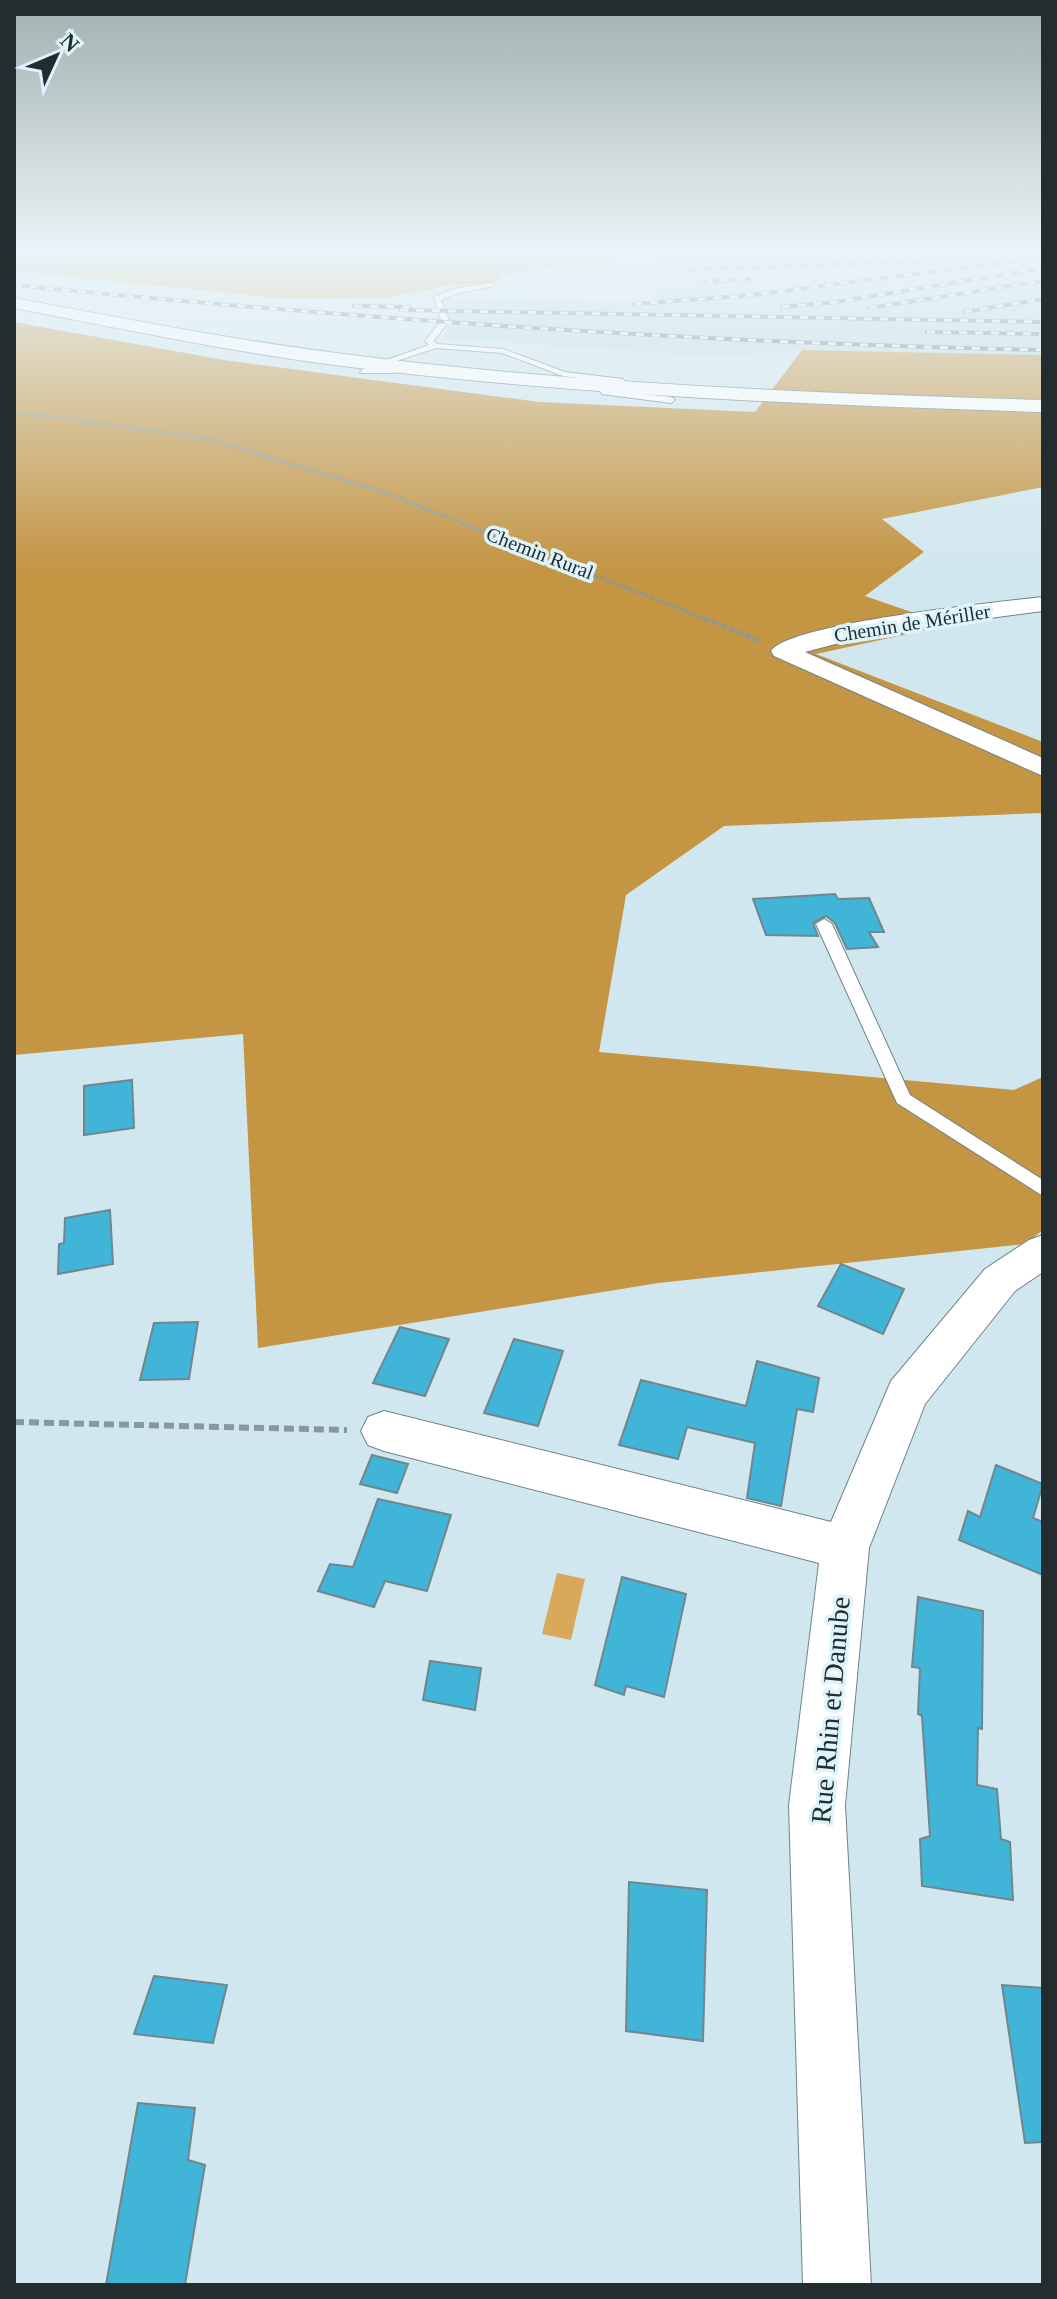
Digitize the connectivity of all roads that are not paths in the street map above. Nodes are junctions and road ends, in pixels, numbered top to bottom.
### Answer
1 (274, 355) edge
2 (300, 355) edge
3 (408, 355) edge
4 (462, 355) edge
5 (515, 355) edge
6 (518, 355) edge
7 (372, 368) junction
8 (488, 371) junction
9 (733, 394) junction
10 (671, 400) junction
11 (1043, 406) edge
12 (1043, 414) edge
13 (1043, 604) edge
14 (1043, 768) edge
15 (824, 924) dead end
16 (1043, 1189) edge
17 (1043, 1251) edge
18 (384, 1431) road end
19 (845, 1548) junction
20 (837, 2285) edge

1 - 7 main road
2 - 7 main road
3 - 7 lane
4 - 8 lane
5 - 8 lane
6 - 9 lane
7 - 8 main road
7 - 10 main road
8 - 9 main road
8 - 10 lane
9 - 11 main road
10 - 12 main road
13 - 14 street, Chemin de Mériller
15 - 16 lane
17 - 19 street, Rue Rhin et Danube
18 - 19 street
19 - 20 street, Rue Rhin et Danube

